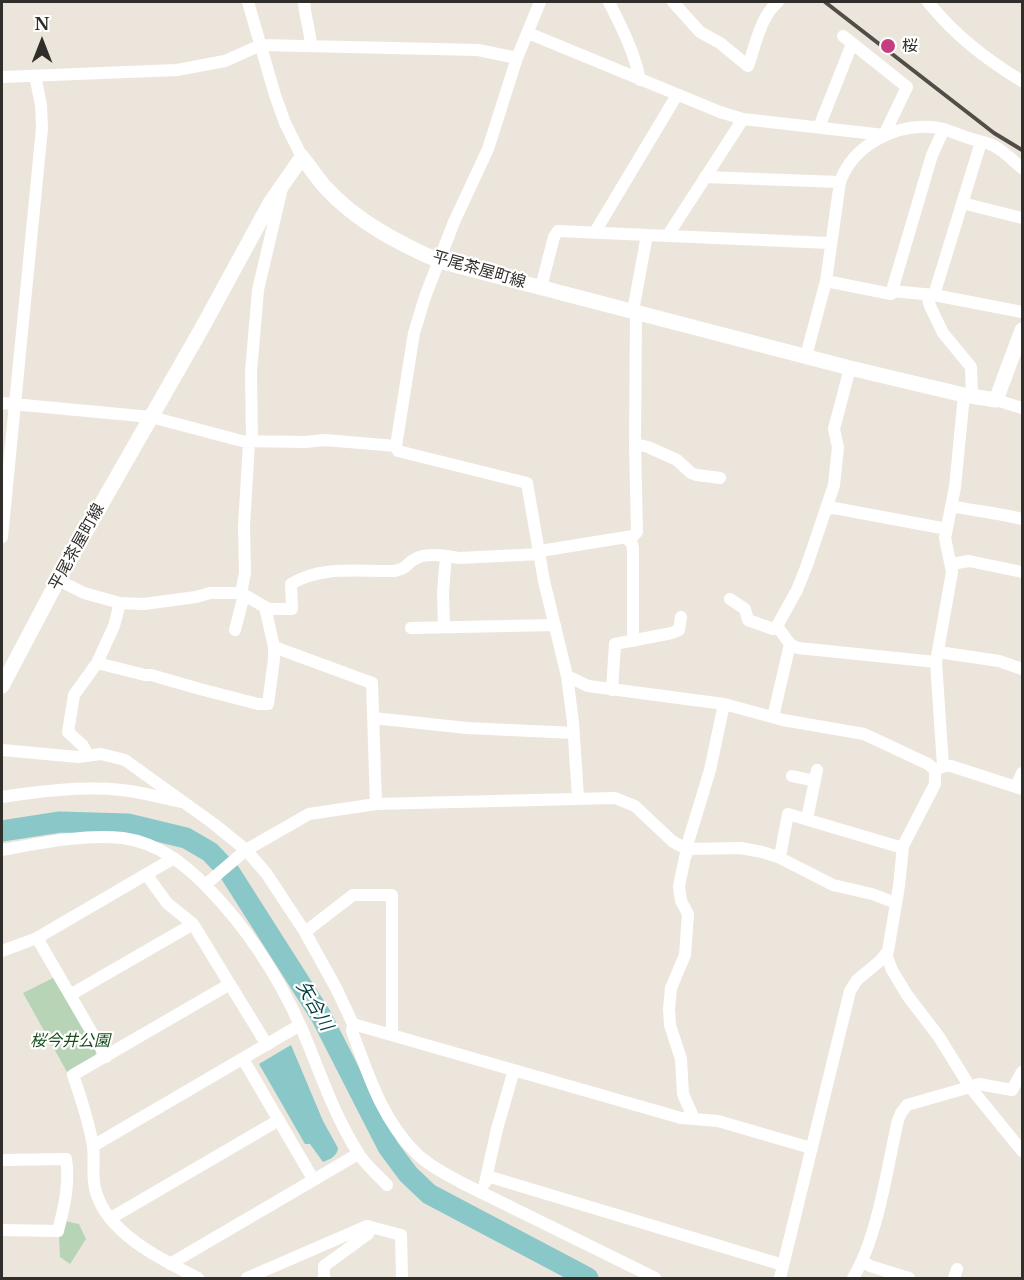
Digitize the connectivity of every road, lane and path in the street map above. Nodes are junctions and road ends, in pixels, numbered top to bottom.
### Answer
1 (248, 2) edge
2 (304, 2) edge
3 (540, 2) edge
4 (609, 2) edge
5 (673, 2) edge
6 (778, 2) edge
7 (928, 2) edge
8 (528, 33) junction
9 (261, 45) junction
10 (311, 46) junction
11 (517, 58) junction
12 (35, 76) junction
13 (2, 77) edge
14 (640, 80) junction
15 (1023, 81) edge
16 (677, 96) junction
17 (743, 118) junction
18 (819, 128) junction
19 (944, 129) junction
20 (884, 135) junction
21 (981, 142) junction
22 (302, 157) junction
23 (1023, 168) edge
24 (705, 177) junction
25 (840, 182) junction
26 (282, 186) junction
27 (962, 203) junction
28 (1023, 218) edge
29 (595, 232) junction
30 (647, 235) junction
31 (668, 235) junction
32 (831, 243) junction
33 (439, 261) junction
34 (826, 281) junction
35 (541, 287) junction
36 (892, 291) junction
37 (931, 295) junction
38 (634, 311) junction
39 (1023, 312) edge
40 (1023, 330) edge
41 (806, 356) junction
42 (850, 368) junction
43 (968, 396) junction
44 (996, 400) junction
45 (2, 403) edge
46 (15, 404) junction
47 (1023, 408) edge
48 (151, 417) junction
49 (250, 442) junction
50 (634, 444) junction
51 (396, 446) junction
52 (720, 478) dead end
53 (951, 506) junction
54 (826, 509) junction
55 (1023, 519) edge
56 (947, 529) junction
57 (2, 537) edge
58 (626, 537) junction
59 (540, 552) junction
60 (446, 556) junction
61 (951, 564) junction
62 (1023, 572) edge
63 (58, 580) junction
64 (242, 594) junction
65 (730, 599) dead end
66 (120, 603) junction
67 (265, 607) junction
68 (681, 617) dead end
69 (555, 625) junction
70 (444, 627) junction
71 (411, 628) dead end
72 (779, 629) junction
73 (235, 630) dead end
74 (633, 641) junction
75 (790, 644) junction
76 (274, 647) junction
77 (937, 657) junction
78 (97, 663) junction
79 (6, 665) edge
80 (1023, 669) edge
81 (567, 676) junction
82 (2, 686) edge
83 (612, 690) junction
84 (724, 704) junction
85 (773, 717) junction
86 (373, 718) junction
87 (574, 733) junction
88 (2, 750) edge
89 (88, 756) junction
90 (939, 768) junction
91 (1023, 773) edge
92 (792, 776) dead end
93 (1019, 788) edge
94 (2, 797) edge
95 (578, 798) junction
96 (186, 803) junction
97 (375, 804) junction
98 (807, 819) junction
99 (903, 846) junction
100 (688, 849) junction
101 (2, 850) edge
102 (243, 852) junction
103 (778, 857) junction
104 (174, 858) junction
105 (146, 874) junction
106 (207, 883) junction
107 (896, 903) junction
108 (193, 924) junction
109 (305, 932) junction
110 (37, 938) junction
111 (2, 951) edge
112 (886, 954) junction
113 (230, 984) junction
114 (70, 995) junction
115 (353, 1024) junction
116 (300, 1025) junction
117 (392, 1035) junction
118 (267, 1046) junction
119 (106, 1057) junction
120 (243, 1059) junction
121 (513, 1070) junction
122 (1023, 1072) edge
123 (970, 1087) junction
124 (694, 1119) junction
125 (279, 1120) junction
126 (93, 1146) junction
127 (811, 1148) junction
128 (1023, 1151) edge
129 (358, 1154) junction
130 (2, 1160) edge
131 (487, 1176) junction
132 (314, 1179) junction
133 (387, 1185) dead end
134 (482, 1193) junction
135 (111, 1218) junction
136 (367, 1226) junction
137 (2, 1230) edge
138 (864, 1262) junction
139 (170, 1264) junction
140 (783, 1265) junction
141 (198, 1278) edge
142 (247, 1278) edge
143 (324, 1278) edge
144 (402, 1278) edge
145 (655, 1278) edge
146 (780, 1278) edge
147 (854, 1278) edge
148 (909, 1278) edge

1 - 9 street
2 - 10 street
3 - 8 street
4 - 14 street
5 - 6 street
7 - 15 street
8 - 11 street
8 - 14 street
9 - 10 street
9 - 12 street
9 - 22 street
10 - 11 street
11 - 33 street
12 - 13 street
12 - 46 street
14 - 16 street
16 - 17 street
16 - 29 street
17 - 18 street
17 - 24 street
18 - 20 street
18 - 20 street
19 - 20 street
19 - 21 street
19 - 36 street
20 - 25 street
21 - 23 street
21 - 27 street
22 - 26 main road, 平尾茶屋町線
22 - 33 main road, 平尾茶屋町線
24 - 25 street
24 - 31 street
25 - 32 street
26 - 48 main road, 平尾茶屋町線
26 - 49 street
27 - 28 street
27 - 37 street
29 - 30 street
29 - 35 street
30 - 31 street
30 - 38 street
31 - 32 street
32 - 34 street
33 - 35 main road, 平尾茶屋町線
33 - 51 street
34 - 36 street
34 - 41 street
35 - 38 main road, 平尾茶屋町線
36 - 37 street
37 - 39 street
37 - 43 street
38 - 41 main road, 平尾茶屋町線
38 - 50 street
40 - 44 main road
41 - 42 main road, 平尾茶屋町線
42 - 43 main road, 平尾茶屋町線
42 - 54 street
43 - 44 main road, 平尾茶屋町線
43 - 53 street
44 - 47 street
45 - 46 street
46 - 48 street
46 - 57 street
48 - 49 street
48 - 63 main road, 平尾茶屋町線
49 - 51 street
49 - 64 street
50 - 52 street
50 - 58 street
51 - 59 street
53 - 55 street
53 - 56 street
54 - 56 street
54 - 72 street
56 - 61 street
58 - 59 street
58 - 74 street
59 - 60 street
59 - 69 street
60 - 67 street
60 - 70 street
61 - 62 street
61 - 77 street
63 - 66 street
63 - 79 main road, 平尾茶屋町線
64 - 66 street
64 - 67 street
64 - 73 street
65 - 72 street
66 - 78 street
67 - 76 street
68 - 74 street
69 - 70 street
69 - 81 street
70 - 71 street
72 - 75 street
74 - 83 street
75 - 77 street
75 - 85 street
76 - 78 street
76 - 86 street
77 - 80 street
77 - 90 street
78 - 89 street
79 - 82 main road, 平尾茶屋町線
81 - 83 street
81 - 87 street
83 - 84 street
84 - 85 street
84 - 100 street
85 - 90 street
86 - 87 street
86 - 97 street
87 - 95 street
88 - 89 street
89 - 96 street
90 - 93 street
90 - 99 street
91 - 93 street
92 - 98 street
94 - 96 street
95 - 97 street
95 - 100 street
96 - 102 street
97 - 102 street
98 - 99 street
98 - 103 street
99 - 107 street
100 - 103 street
100 - 124 street
101 - 104 street
102 - 106 street
102 - 109 street
103 - 107 street
104 - 105 street
104 - 106 street
105 - 108 street
105 - 110 street
106 - 116 street
107 - 112 street
108 - 113 street
108 - 114 street
109 - 115 street
109 - 117 street
110 - 111 street
110 - 114 street
112 - 123 street
112 - 127 street
113 - 118 street
113 - 119 street
114 - 119 street
115 - 117 street
115 - 134 street
116 - 118 street
116 - 129 street
117 - 121 street
118 - 120 street
119 - 126 street
120 - 125 street
120 - 126 street
121 - 124 street
121 - 131 street
122 - 123 street
123 - 128 street
123 - 138 street
124 - 127 street
125 - 132 street
125 - 135 street
126 - 135 street
127 - 140 street
129 - 132 street
129 - 133 street
130 - 137 street
131 - 134 street
131 - 140 street
132 - 139 street
134 - 145 street
135 - 139 street
136 - 142 street
136 - 143 street
136 - 144 street
138 - 147 street
138 - 148 street
139 - 141 street
140 - 146 street

